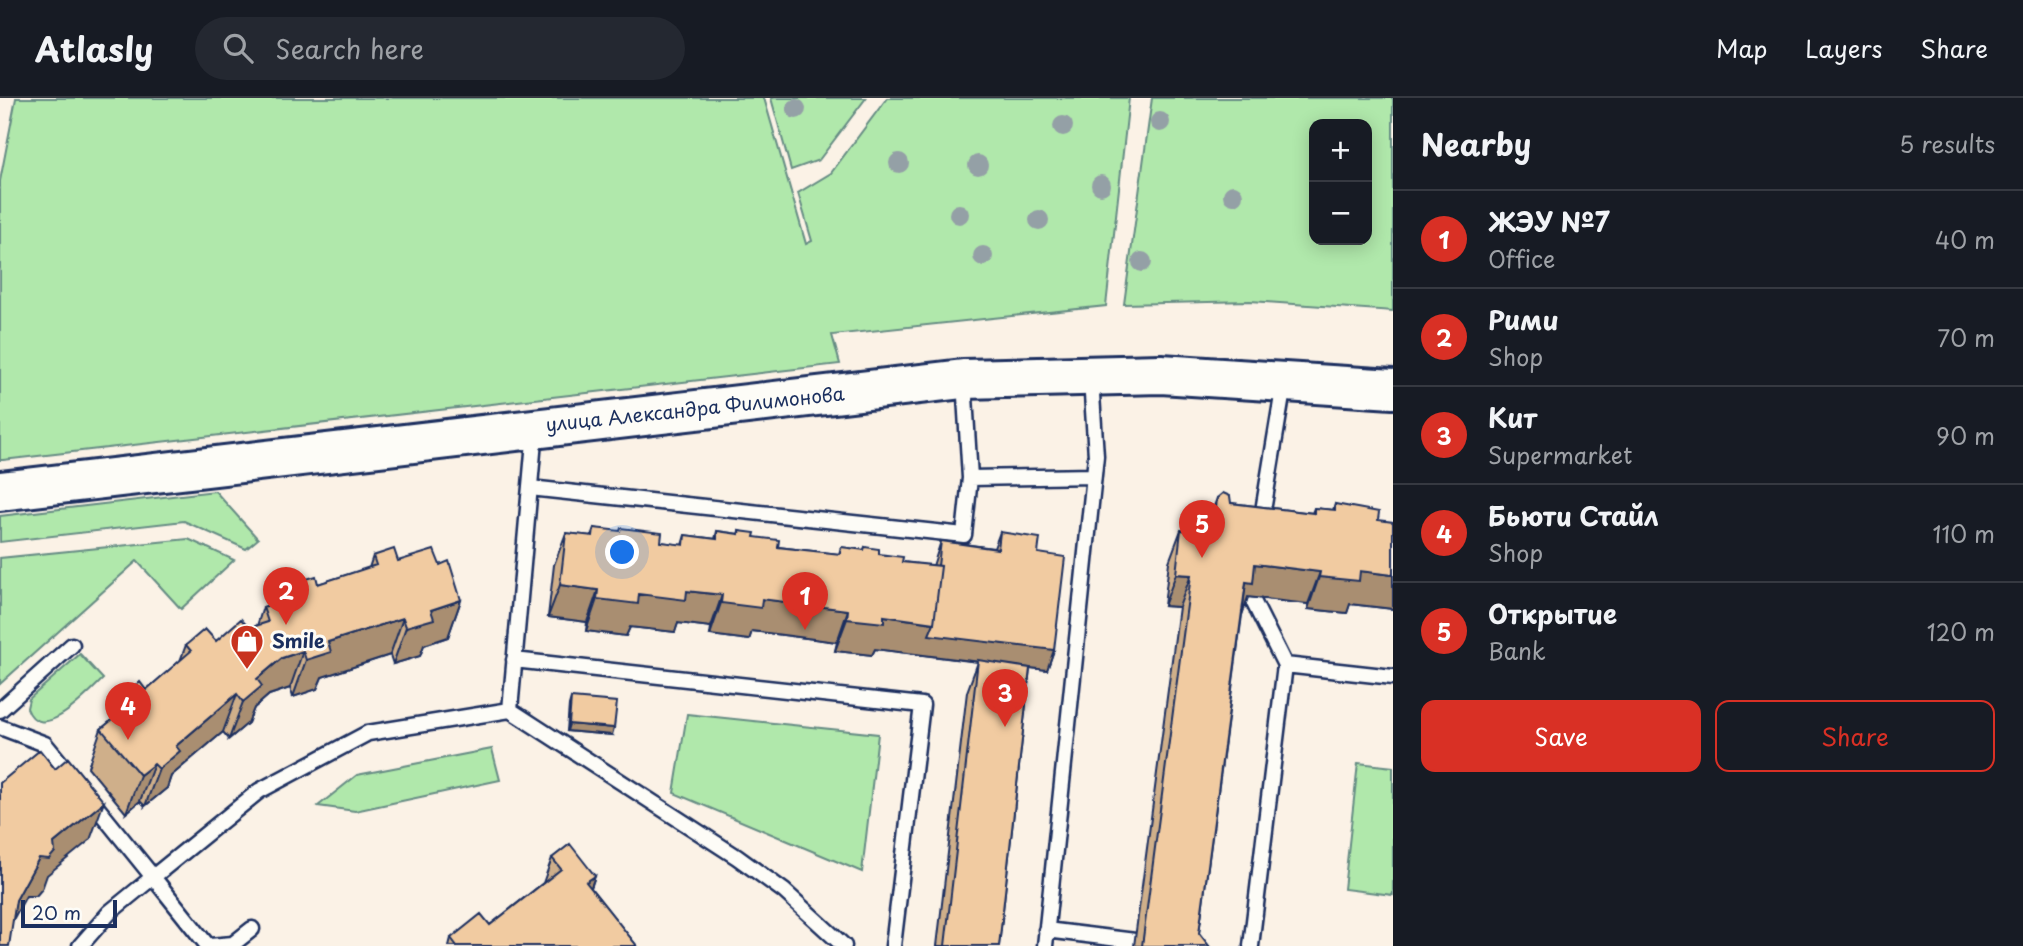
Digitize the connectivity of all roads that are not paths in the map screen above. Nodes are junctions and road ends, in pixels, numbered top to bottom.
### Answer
1 (1091, 374) junction
2 (964, 379) junction
3 (1284, 380) junction
4 (1393, 389) edge
5 (536, 427) junction
6 (1094, 476) junction
7 (970, 478) junction
8 (530, 488) junction
9 (0, 491) edge
10 (1258, 540) edge
11 (1251, 597) edge
12 (72, 645) dead end
13 (514, 660) junction
14 (1285, 665) junction
15 (1393, 677) edge
16 (0, 710) edge
17 (509, 710) junction
18 (0, 727) edge
19 (153, 877) junction
20 (252, 929) dead end
21 (1046, 930) junction
22 (1135, 941) dead end
23 (80, 946) edge
24 (209, 946) edge
25 (844, 946) edge
26 (893, 946) edge
27 (1045, 946) edge
28 (1251, 946) edge

1 - 2 main road, улица Александра Филимонова
1 - 3 main road, улица Александра Филимонова
1 - 6 lane
2 - 5 main road, улица Александра Филимонова
2 - 7 lane
3 - 4 main road, улица Александра Филимонова
3 - 10 lane
5 - 8 lane
5 - 9 main road, улица Александра Филимонова
6 - 7 lane
6 - 21 lane
7 - 8 lane
8 - 13 lane
11 - 14 lane
12 - 16 lane
13 - 17 lane
13 - 26 lane
14 - 15 lane
14 - 28 lane
17 - 19 lane
17 - 25 lane
18 - 19 lane
19 - 23 lane
19 - 24 lane
20 - 24 lane
21 - 22 lane
21 - 27 lane

